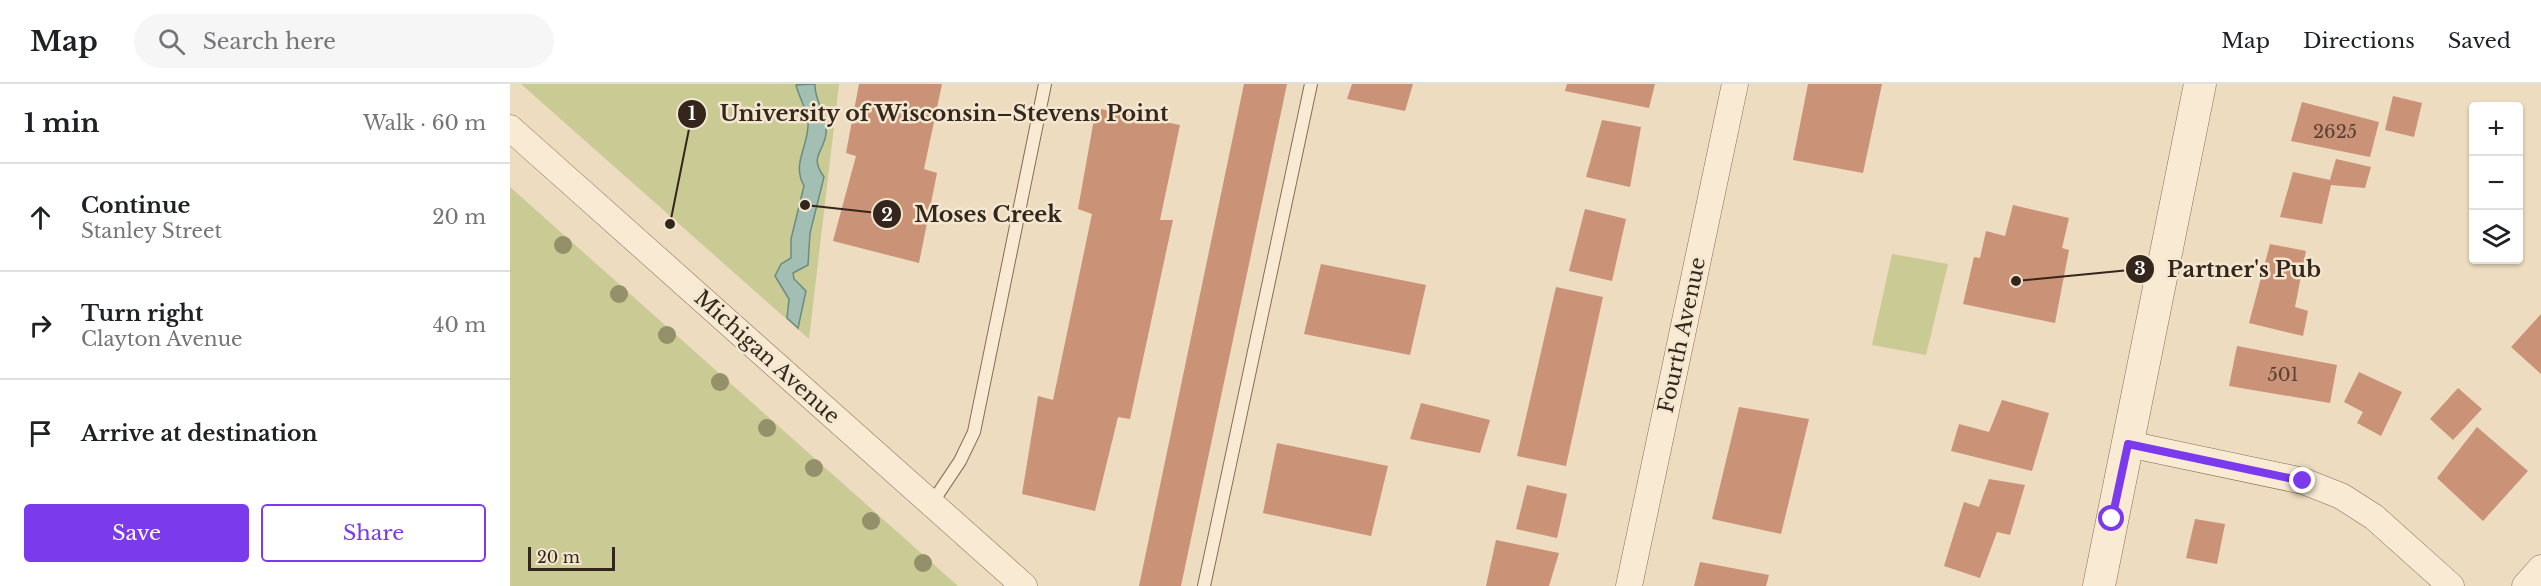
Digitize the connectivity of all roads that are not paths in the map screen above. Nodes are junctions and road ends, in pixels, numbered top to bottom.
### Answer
1 (1045, 84) edge
2 (1311, 84) edge
3 (1735, 84) edge
4 (2200, 84) edge
5 (510, 128) edge
6 (2128, 444) junction
7 (932, 503) junction
8 (2541, 568) edge
9 (1024, 586) edge
10 (1204, 586) edge
11 (1629, 586) edge
12 (2099, 586) edge
13 (2451, 586) edge
14 (2525, 586) edge

1 - 7 lane
2 - 10 lane
3 - 11 street, Fourth Avenue
4 - 6 street
5 - 7 street, Michigan Avenue
6 - 12 street
6 - 13 street
7 - 9 street, Michigan Avenue
8 - 14 street

